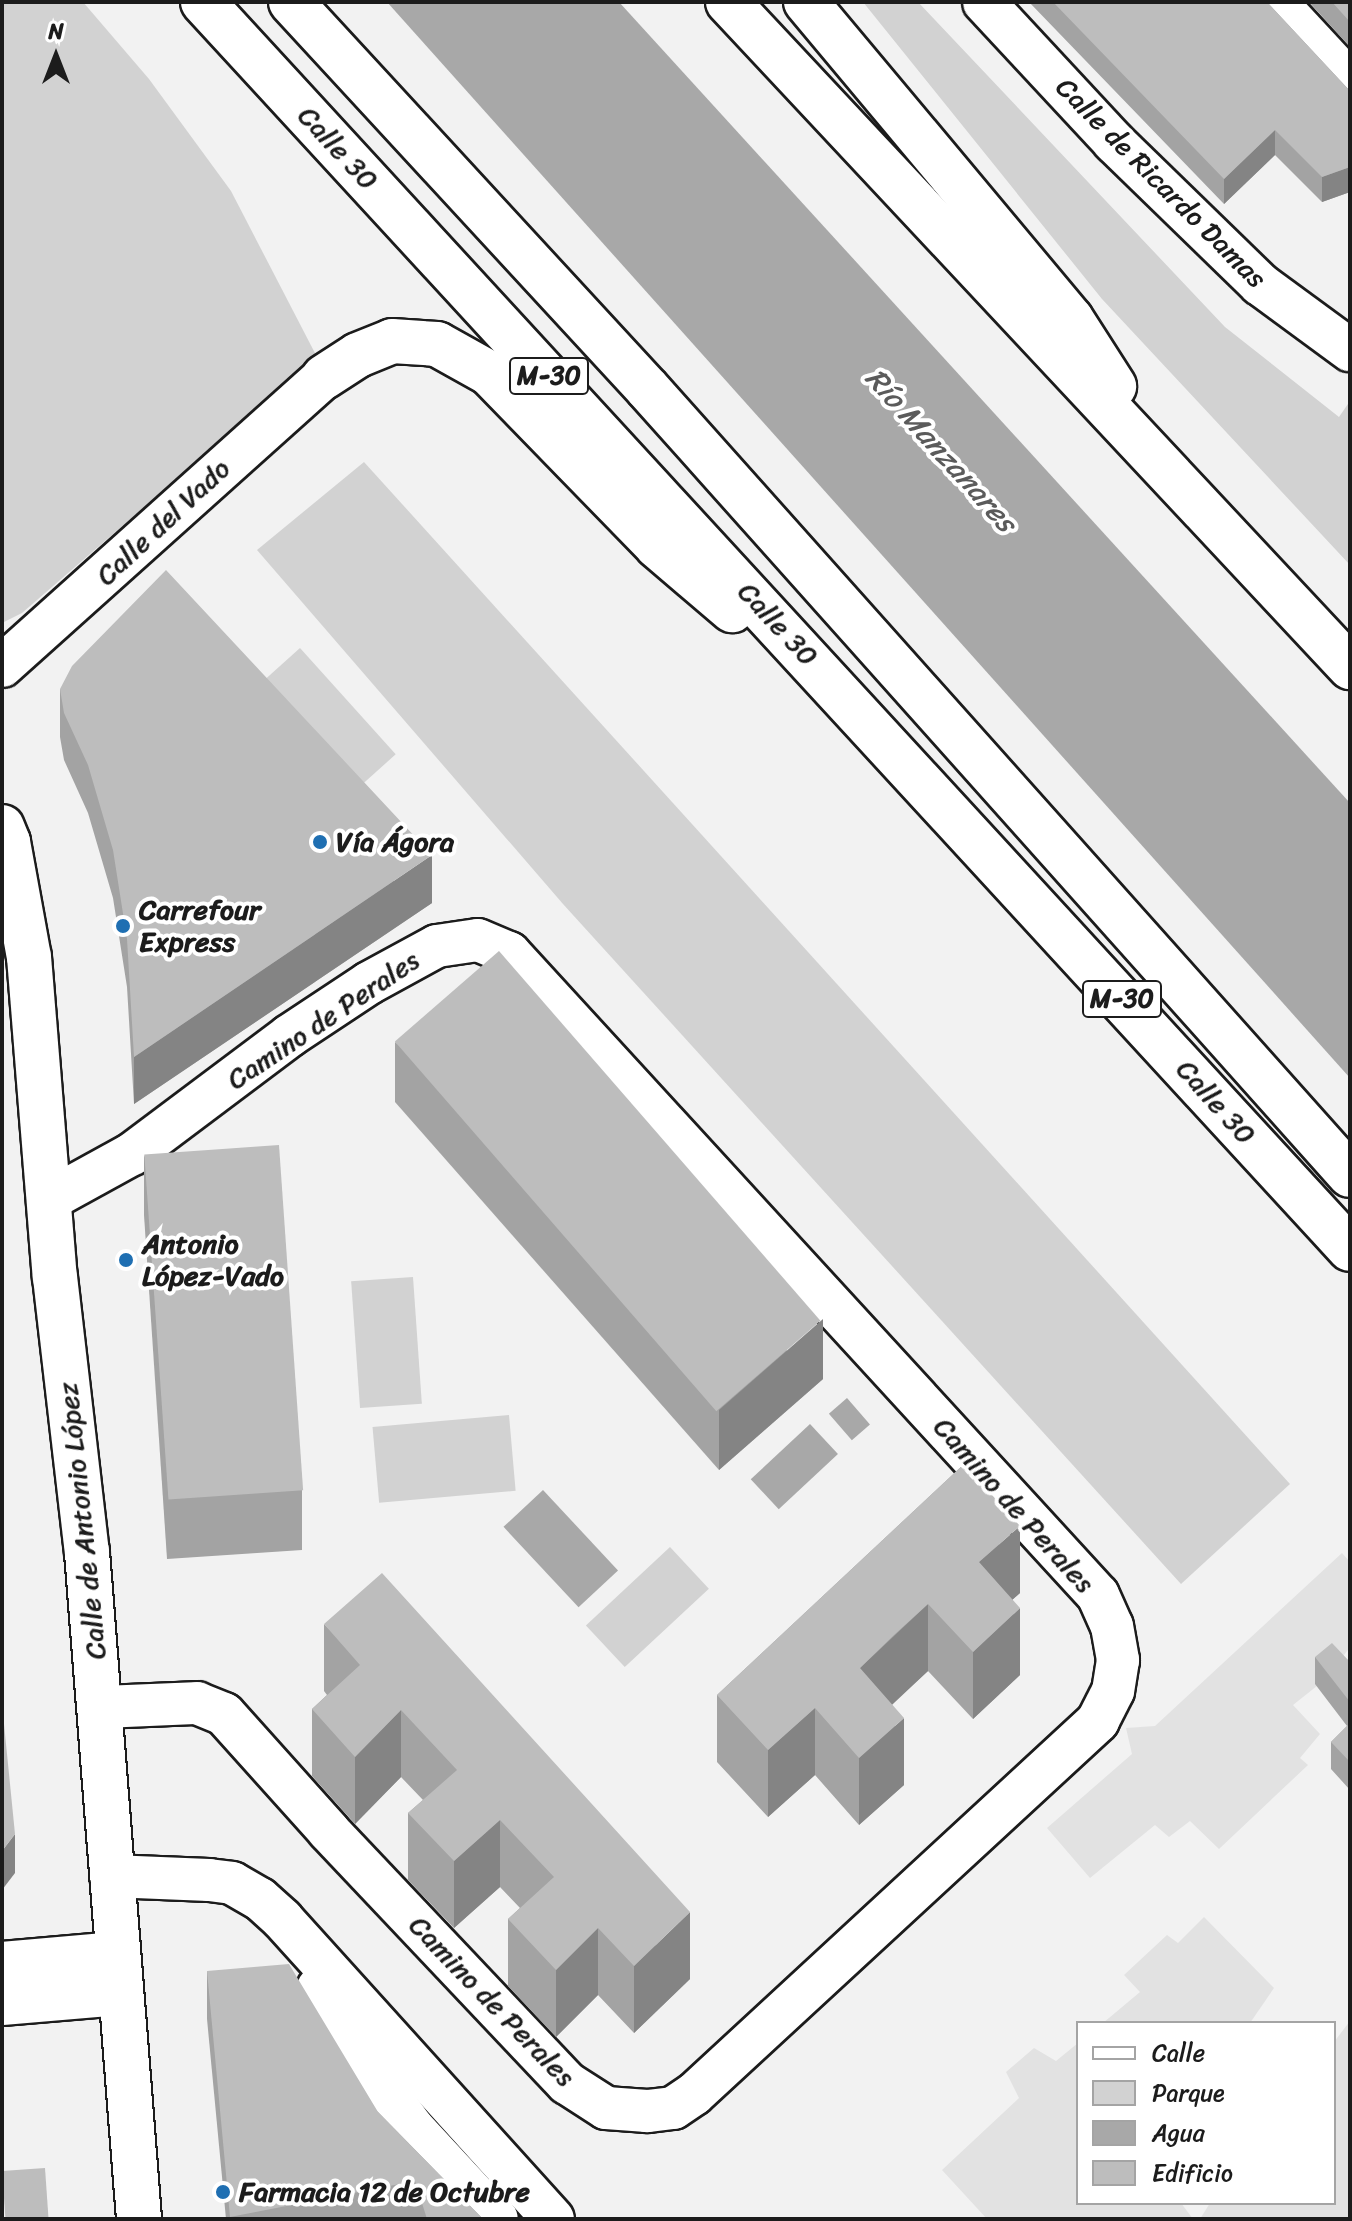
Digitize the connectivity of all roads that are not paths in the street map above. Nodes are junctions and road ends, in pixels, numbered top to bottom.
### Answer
1 (203, 2) edge
2 (291, 2) edge
3 (728, 2) edge
4 (806, 2) edge
5 (984, 2) edge
6 (1276, 2) edge
7 (1350, 82) edge
8 (1350, 350) edge
9 (324, 377) joint
10 (1176, 482) junction
11 (2, 666) edge
12 (1350, 667) edge
13 (895, 750) junction
14 (2, 827) edge
15 (1350, 1175) edge
16 (50, 1199) junction
17 (1350, 1249) edge
18 (100, 1707) junction
19 (111, 1876) junction
20 (304, 1945) junction
21 (2, 1963) edge
22 (118, 1973) junction
23 (2, 2004) edge
24 (139, 2219) edge
25 (497, 2219) edge
26 (553, 2219) edge

1 - 13 main road, Calle 30 / M-30
2 - 15 main road
3 - 10 main road
4 - 10 main road
5 - 8 street, Calle de Ricardo Damas
6 - 7 street
9 - 11 street, Calle del Vado
9 - 13 main road
10 - 12 main road
13 - 17 main road, Calle 30 / M-30
14 - 16 main road, Calle de Antonio López
16 - 18 main road, Calle de Antonio López
16 - 18 street, Camino de Perales
18 - 19 main road, Calle de Antonio López
19 - 20 street
19 - 22 main road, Calle de Antonio López
20 - 25 street
20 - 26 street
21 - 22 street
22 - 23 street
22 - 24 main road, Calle de Antonio López

